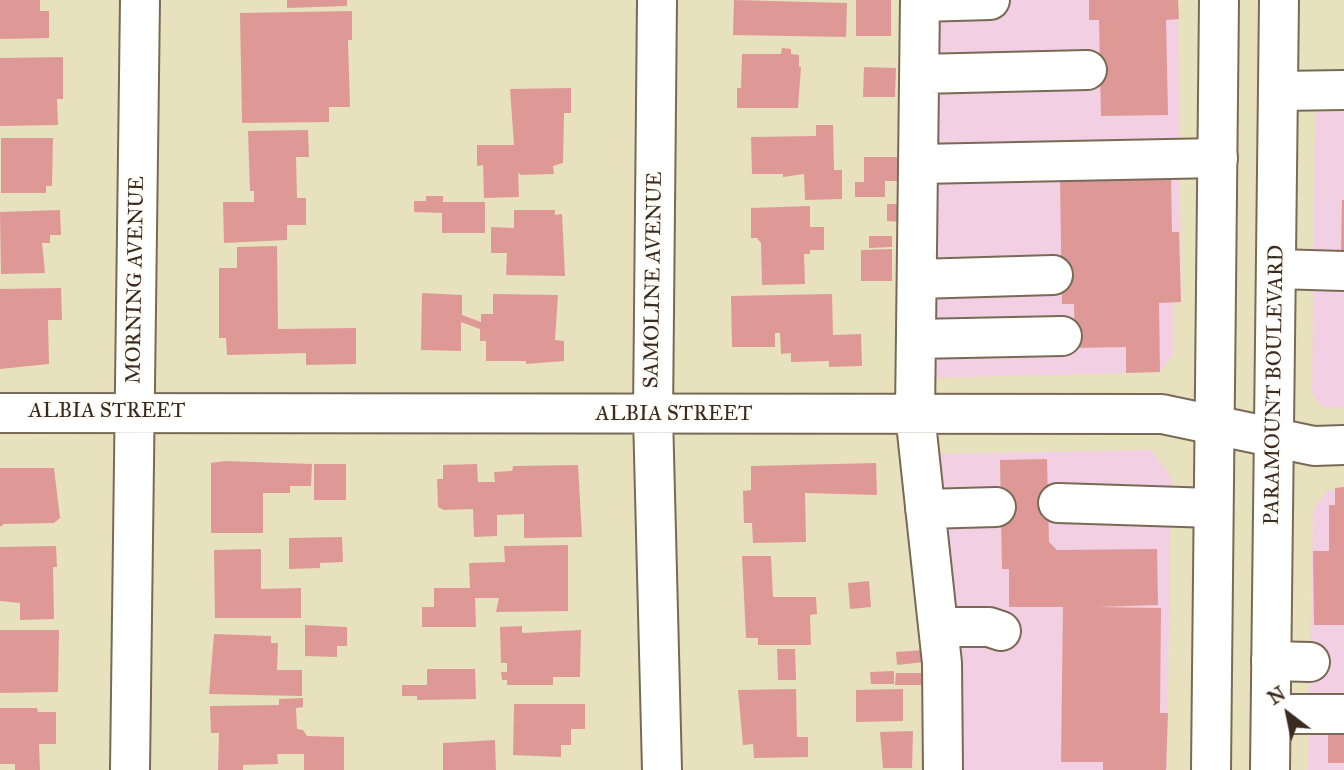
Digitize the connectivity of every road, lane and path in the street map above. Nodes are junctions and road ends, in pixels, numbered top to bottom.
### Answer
1 (140, 0) edge
2 (657, 0) edge
3 (990, 0) edge
4 (1219, 0) edge
5 (1279, 0) edge
6 (920, 1) edge
7 (1087, 70) dead end
8 (919, 74) junction
9 (1344, 90) edge
10 (1279, 91) junction
11 (1218, 158) junction
12 (919, 164) junction
13 (1276, 269) junction
14 (1344, 271) edge
15 (1052, 275) dead end
16 (917, 279) junction
17 (1062, 336) dead end
18 (916, 340) junction
19 (133, 411) junction
20 (0, 413) edge
21 (915, 414) junction
22 (653, 415) junction
23 (1213, 424) junction
24 (1274, 436) junction
25 (1344, 445) edge
26 (1058, 503) dead end
27 (996, 507) dead end
28 (1213, 508) junction
29 (925, 509) junction
30 (939, 627) junction
31 (1001, 631) dead end
32 (1271, 661) junction
33 (1310, 662) dead end
34 (1271, 714) junction
35 (1344, 714) edge
36 (130, 770) edge
37 (663, 770) edge
38 (943, 770) edge
39 (1212, 770) edge
40 (1270, 770) edge

1 - 19 street, MORNING AVENUE
2 - 22 street, SAMOLINE AVENUE
3 - 6 street
4 - 11 street
5 - 10 street, PARAMOUNT BOULEVARD
6 - 8 street
7 - 8 street
8 - 12 street
9 - 10 street
10 - 13 street, PARAMOUNT BOULEVARD
11 - 12 street
11 - 23 street
12 - 16 street
13 - 14 street
13 - 24 street, PARAMOUNT BOULEVARD
15 - 16 street
16 - 18 street
17 - 18 street
18 - 21 street
19 - 20 street, ALBIA STREET
19 - 22 street, ALBIA STREET
19 - 36 street, MORNING AVENUE
21 - 22 street, ALBIA STREET
21 - 23 street, ALBIA STREET
21 - 29 street
22 - 37 street, SAMOLINE AVENUE
23 - 24 street, ALBIA STREET
23 - 28 street
24 - 25 street, ALBIA STREET
24 - 32 street, PARAMOUNT BOULEVARD
26 - 28 street
27 - 29 street
28 - 39 street
29 - 30 street
30 - 31 street
30 - 38 street
32 - 33 street
32 - 34 street, PARAMOUNT BOULEVARD
34 - 35 street
34 - 40 street, PARAMOUNT BOULEVARD

